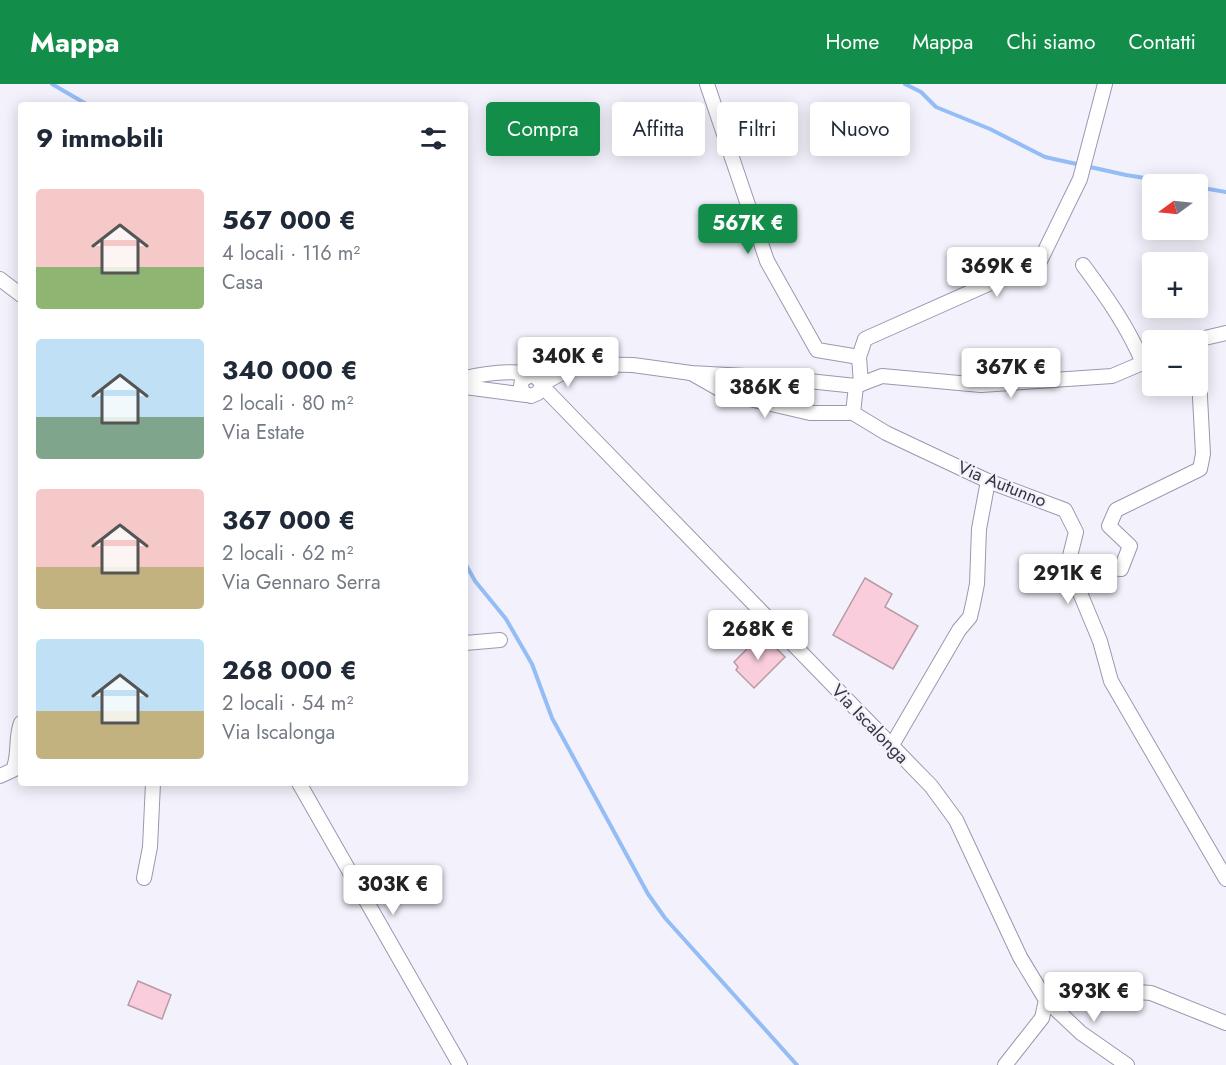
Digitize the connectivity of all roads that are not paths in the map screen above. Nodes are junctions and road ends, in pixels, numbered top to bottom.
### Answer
1 (707, 84) edge
2 (1104, 84) edge
3 (1083, 265) dead end
4 (0, 279) edge
5 (18, 293) edge
6 (1226, 333) edge
7 (1208, 337) edge
8 (1142, 352) edge
9 (859, 357) junction
10 (1142, 364) edge
11 (691, 373) junction
12 (468, 378) edge
13 (534, 385) junction
14 (858, 385) junction
15 (468, 387) edge
16 (1199, 396) edge
17 (853, 413) junction
18 (988, 481) junction
19 (1068, 564) junction
20 (500, 640) dead end
21 (468, 644) edge
22 (18, 730) edge
23 (891, 746) junction
24 (18, 760) edge
25 (18, 760) edge
26 (0, 776) edge
27 (153, 786) edge
28 (301, 786) edge
29 (144, 878) dead end
30 (1226, 879) edge
31 (1046, 1000) junction
32 (1226, 1023) edge
33 (460, 1065) edge
34 (1005, 1065) edge
35 (1127, 1065) edge

1 - 9 street
2 - 9 street
3 - 8 street
4 - 5 street
6 - 7 street
9 - 14 street
10 - 14 street
11 - 13 street
11 - 14 street
11 - 17 street
12 - 13 street
13 - 15 street
13 - 23 street, Via Iscalonga
14 - 17 street
16 - 19 street
17 - 18 street, Via Autunno
18 - 19 street, Via Autunno
18 - 23 street
19 - 30 street
20 - 21 street
22 - 25 street
23 - 31 street, Via Iscalonga
24 - 26 street
27 - 29 street
28 - 33 street
31 - 32 street
31 - 34 street
31 - 35 street, Via Iscalonga

